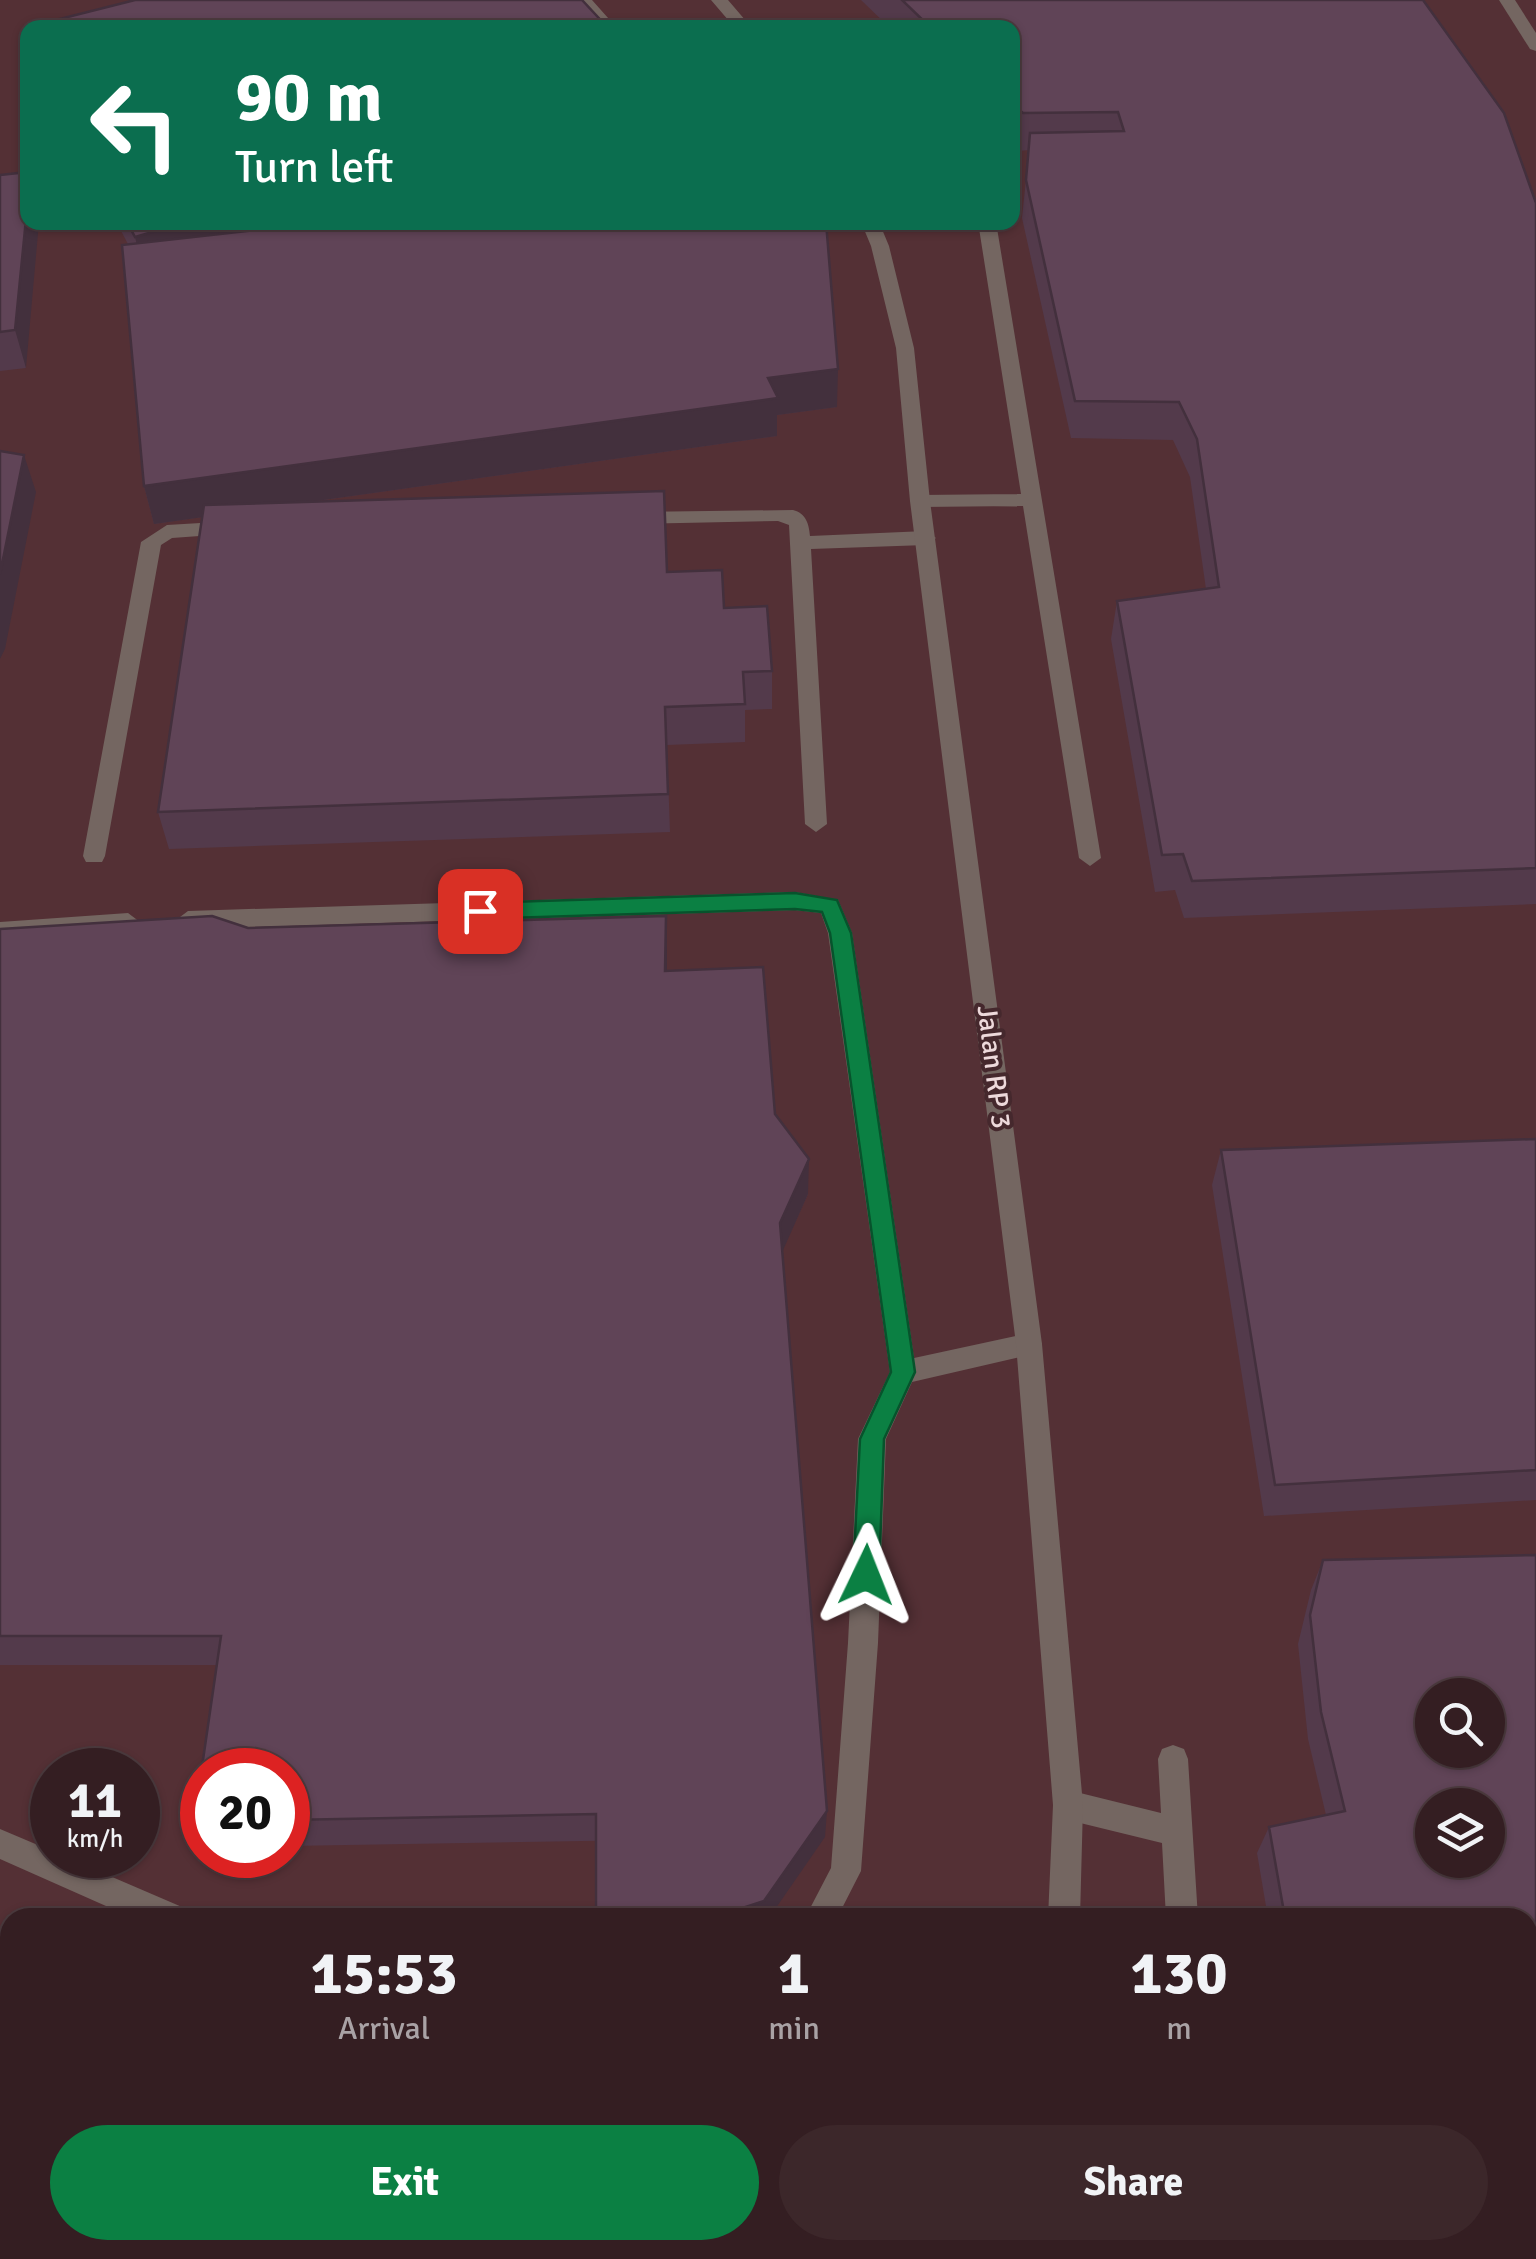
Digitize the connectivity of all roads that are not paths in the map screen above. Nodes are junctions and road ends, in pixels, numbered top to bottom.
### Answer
1 (583, 0) edge
2 (720, 0) edge
3 (1507, 0) edge
4 (602, 20) edge
5 (737, 20) edge
6 (1536, 46) edge
7 (873, 230) edge
8 (988, 230) edge
9 (1032, 500) junction
10 (920, 501) junction
11 (602, 519) edge
12 (251, 528) edge
13 (926, 538) junction
14 (800, 543) junction
15 (816, 824) dead end
16 (94, 856) dead end
17 (1090, 858) dead end
18 (0, 931) edge
19 (1029, 1344) junction
20 (903, 1372) junction
21 (1173, 1759) dead end
22 (1068, 1806) junction
23 (1178, 1832) junction
24 (0, 1844) edge
25 (147, 1908) edge
26 (826, 1908) edge
27 (1064, 1908) edge
28 (1182, 1908) edge

1 - 4 street
2 - 5 street
3 - 6 street
7 - 10 street, Jalan RP 3
8 - 9 street
9 - 10 street
9 - 17 street
10 - 13 street, Jalan RP 3
11 - 14 street
12 - 16 street
13 - 14 street
13 - 19 street, Jalan RP 3
14 - 15 street
18 - 20 street
19 - 20 street
19 - 22 street, Jalan RP 3
20 - 26 street
21 - 23 street
22 - 23 street
22 - 27 street, Jalan RP 3
23 - 28 street
24 - 25 street

